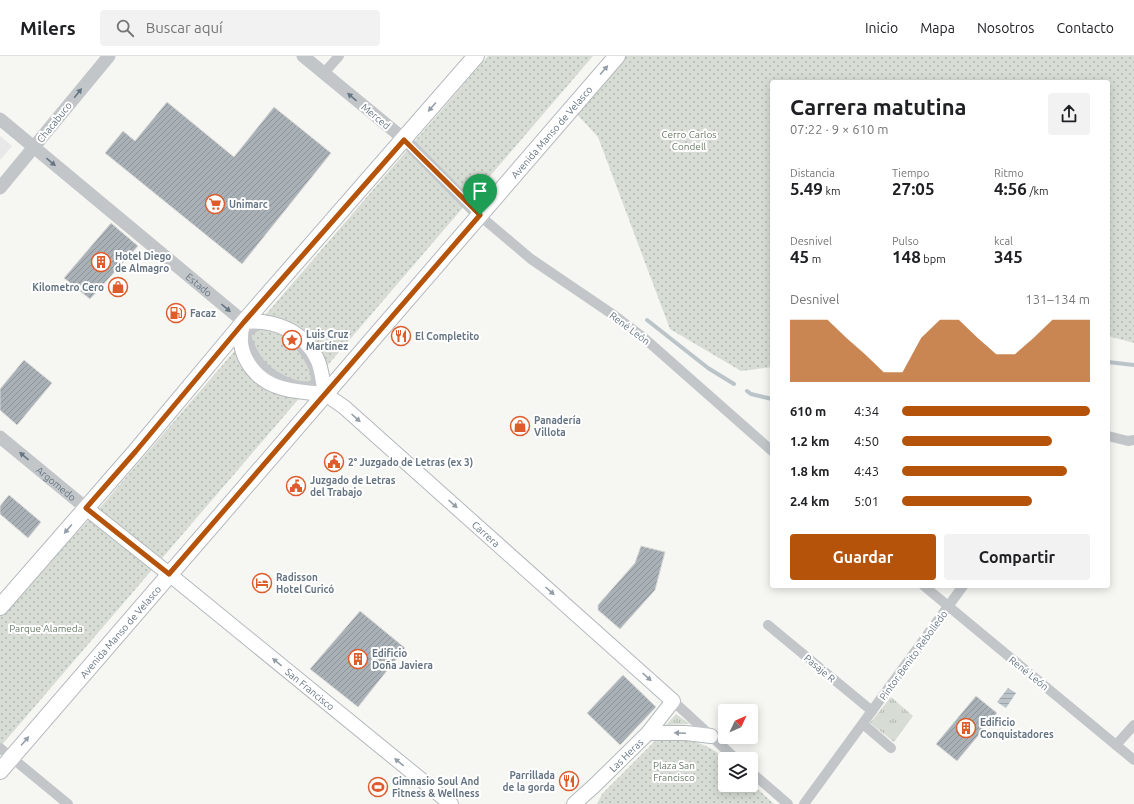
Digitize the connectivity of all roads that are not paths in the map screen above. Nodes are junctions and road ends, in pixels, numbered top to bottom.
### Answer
1 (109, 56) edge
2 (304, 56) edge
3 (339, 56) edge
4 (476, 56) edge
5 (616, 56) edge
6 (324, 73) junction
7 (0, 119) edge
8 (404, 140) junction
9 (34, 147) junction
10 (0, 188) edge
11 (480, 215) junction
12 (248, 327) junction
13 (325, 394) junction
14 (1110, 436) edge
15 (0, 437) edge
16 (1134, 440) edge
17 (770, 449) edge
18 (86, 508) junction
19 (169, 574) junction
20 (926, 588) edge
21 (962, 588) edge
22 (0, 607) edge
23 (948, 607) junction
24 (768, 624) dead end
25 (673, 701) junction
26 (872, 711) junction
27 (863, 724) junction
28 (1134, 725) edge
29 (648, 733) junction
30 (711, 736) junction
31 (1116, 745) junction
32 (891, 748) dead end
33 (728, 752) edge
34 (6, 753) edge
35 (1134, 760) edge
36 (0, 771) edge
37 (758, 778) edge
38 (595, 785) junction
39 (68, 804) edge
40 (451, 804) edge
41 (574, 804) edge
42 (589, 804) edge
43 (788, 804) edge
44 (804, 804) edge

9 -> 1 street, Chacabuco
2 - 6 street, Merced
3 - 6 street
4 -> 8 main road
11 -> 5 main road, Avenida Manso de Velasco
8 -> 6 street, Merced
7 - 9 street, Estado
8 - 11 street, Merced
8 - 12 main road
9 - 10 street, Chacabuco
9 -> 12 street, Estado
11 - 13 main road, Avenida Manso de Velasco
11 - 17 street, René León
12 - 12 street
12 - 13 main road
12 - 13 main road
12 - 18 main road
13 - 19 main road, Avenida Manso de Velasco
13 -> 25 main road, Carrera
14 - 16 street
18 -> 15 street, Argomedo
18 - 19 main road, Argomedo
18 -> 22 main road
34 -> 19 main road, Avenida Manso de Velasco
40 -> 19 main road, San Francisco
20 - 23 street, René León
21 - 23 street, Pintor Benito Rebolledo
23 - 26 street, Pintor Benito Rebolledo
23 - 31 street, René León
24 - 26 street, Pasaje R
25 - 29 main road, Las Heras
25 - 30 street, Carrera
26 - 27 street, Pintor Benito Rebolledo
27 - 32 street
27 - 44 street, Pintor Benito Rebolledo
28 - 31 street
30 -> 29 main road
29 - 38 main road, Las Heras
30 - 33 street, Carrera
31 - 35 street, René León
34 - 36 main road, Avenida Manso de Velasco
34 - 39 street
37 - 43 street
38 - 41 main road, Las Heras
38 - 42 main road

